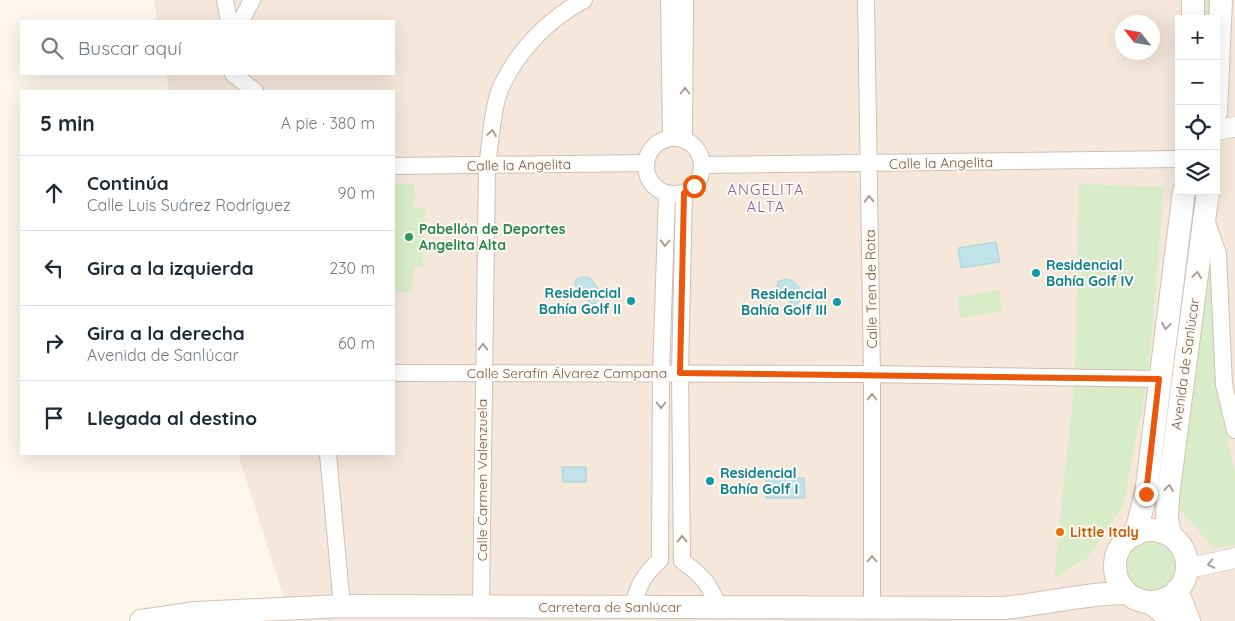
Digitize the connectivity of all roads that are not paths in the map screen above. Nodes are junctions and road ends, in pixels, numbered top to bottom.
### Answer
1 (225, 0) edge
2 (252, 0) edge
3 (584, 0) edge
4 (669, 0) edge
5 (685, 0) edge
6 (866, 0) edge
7 (1194, 0) edge
8 (1221, 0) edge
9 (1193, 15) edge
10 (230, 20) edge
11 (242, 20) edge
12 (234, 75) edge
13 (255, 90) edge
14 (1216, 105) edge
15 (1235, 127) edge
16 (1220, 129) edge
17 (678, 138) junction
18 (1175, 159) edge
19 (645, 163) junction
20 (869, 164) junction
21 (488, 165) junction
22 (702, 165) junction
23 (395, 166) edge
24 (684, 193) junction
25 (667, 194) junction
26 (1183, 195) edge
27 (1208, 195) edge
28 (1205, 216) junction
29 (395, 373) edge
30 (483, 373) junction
31 (661, 373) junction
32 (680, 373) junction
33 (872, 374) junction
34 (1159, 379) junction
35 (1235, 430) edge
36 (328, 455) edge
37 (1135, 534) junction
38 (1171, 536) junction
39 (1117, 556) junction
40 (1235, 558) edge
41 (660, 560) junction
42 (682, 561) junction
43 (1186, 562) junction
44 (1177, 590) junction
45 (1127, 593) junction
46 (1080, 597) junction
47 (1150, 602) junction
48 (342, 606) junction
49 (481, 606) junction
50 (633, 606) junction
51 (719, 608) junction
52 (872, 608) junction
53 (672, 614) edge
54 (141, 621) edge
55 (1173, 621) edge
56 (1189, 621) edge

1 - 10 street
2 - 11 street
21 -> 3 street, Calle Carmen Valenzuela
4 - 17 street
17 -> 5 street
6 - 20 street, Calle Tren de Rota
7 - 9 main road
8 - 14 main road
12 - 13 street
15 - 16 street
17 - 19 street
17 - 22 street
18 - 20 street, Calle la Angelita
19 - 21 street, Calle la Angelita
19 - 25 street
20 - 22 street, Calle la Angelita
33 -> 20 street, Calle Tren de Rota
21 - 23 street, Calle la Angelita
30 -> 21 street, Calle Carmen Valenzuela
22 - 24 street
24 - 25 street
24 - 32 street
25 -> 31 street
26 -> 34 main road, Avenida de Sanlúcar
27 - 28 main road, Avenida de Sanlúcar
28 - 35 street
38 -> 28 main road, Avenida de Sanlúcar
29 - 30 street, Calle Serafín Álvarez Campana
30 - 31 street, Calle Serafín Álvarez Campana
30 - 49 street, Calle Carmen Valenzuela
31 - 32 street, Calle Serafín Álvarez Campana
31 -> 41 street
32 - 33 street, Calle Serafín Álvarez Campana
42 -> 32 street
33 - 34 street, Calle Serafín Álvarez Campana
52 -> 33 street, Calle Tren de Rota
34 - 37 main road, Avenida de Sanlúcar
36 - 48 street
37 - 38 main road
37 - 39 main road
38 - 43 main road
39 - 45 main road
39 - 46 main road
40 -> 43 street
41 - 42 street
41 - 50 street
42 - 51 street
43 - 44 main road
44 - 47 main road
44 - 56 main road
45 - 46 main road, Carretera de Sanlúcar
45 - 47 main road
46 - 52 main road, Carretera de Sanlúcar
47 - 55 main road
48 - 49 main road, Carretera de Sanlúcar
48 - 54 main road, Carretera de Sanlúcar
49 - 50 main road, Carretera de Sanlúcar
50 - 53 main road, Carretera de Sanlúcar
51 - 52 main road, Carretera de Sanlúcar
51 - 53 main road, Carretera de Sanlúcar

